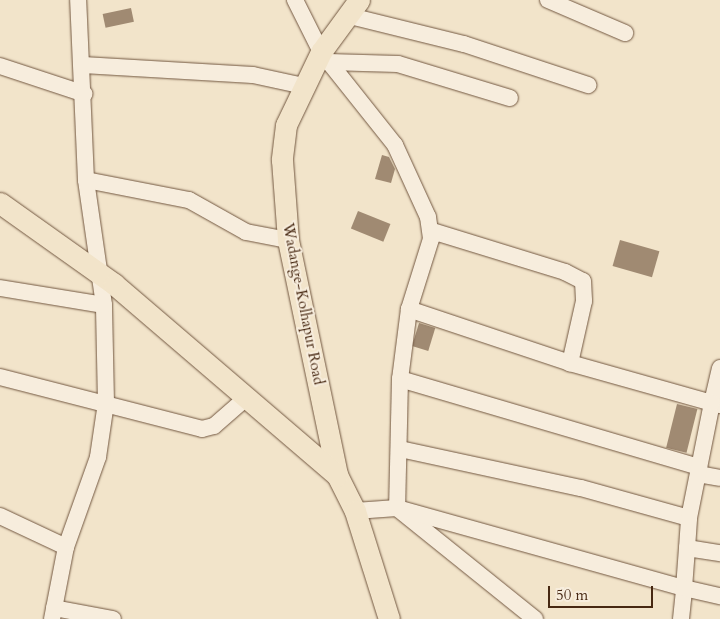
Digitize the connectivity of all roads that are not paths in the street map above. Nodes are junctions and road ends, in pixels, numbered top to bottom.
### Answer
1 (78, 0) edge
2 (295, 0) edge
3 (548, 0) edge
4 (355, 8) edge
5 (625, 33) dead end
6 (324, 57) junction
7 (82, 65) junction
8 (0, 66) edge
9 (588, 85) dead end
10 (304, 86) junction
11 (85, 94) junction
12 (510, 98) dead end
13 (86, 180) junction
14 (0, 203) edge
15 (432, 231) junction
16 (288, 240) junction
17 (98, 273) junction
18 (0, 288) edge
19 (104, 305) junction
20 (409, 309) junction
21 (570, 363) junction
22 (720, 368) edge
23 (0, 377) edge
24 (400, 379) junction
25 (245, 399) junction
26 (106, 403) junction
27 (716, 404) edge
28 (400, 449) junction
29 (698, 471) junction
30 (337, 475) junction
31 (720, 478) edge
32 (397, 508) junction
33 (355, 511) junction
34 (0, 516) edge
35 (689, 518) junction
36 (66, 547) junction
37 (687, 548) junction
38 (720, 553) edge
39 (684, 588) junction
40 (720, 596) edge
41 (53, 614) edge
42 (113, 619) edge
43 (389, 619) edge
44 (535, 619) edge
45 (681, 619) edge

1 - 7 street
2 - 6 street
3 - 5 street
4 - 6 main road, Wadange-Kolhapur Road
4 - 9 street
6 - 10 main road, Wadange-Kolhapur Road
6 - 12 street
6 - 15 street
7 - 10 street
7 - 11 street
8 - 11 street
10 - 16 main road, Wadange-Kolhapur Road
11 - 13 street
13 - 16 street
13 - 17 street
14 - 17 main road
15 - 20 street
15 - 21 street
16 - 30 main road, Wadange-Kolhapur Road
17 - 19 street
17 - 25 main road
18 - 19 street
19 - 26 street
20 - 21 street
20 - 24 street
21 - 27 street
22 - 27 street
23 - 26 street
24 - 28 street
24 - 29 street
25 - 26 street
25 - 30 main road
26 - 36 street
27 - 29 street
28 - 32 street
28 - 35 street
29 - 31 street
29 - 35 street
30 - 33 main road, Wadange-Kolhapur Road
32 - 33 street
32 - 39 street
32 - 44 street
33 - 43 main road, Wadange-Kolhapur Road
34 - 36 street
35 - 37 street
36 - 41 street
37 - 38 street
37 - 39 street
39 - 40 street
39 - 45 street
41 - 42 street

